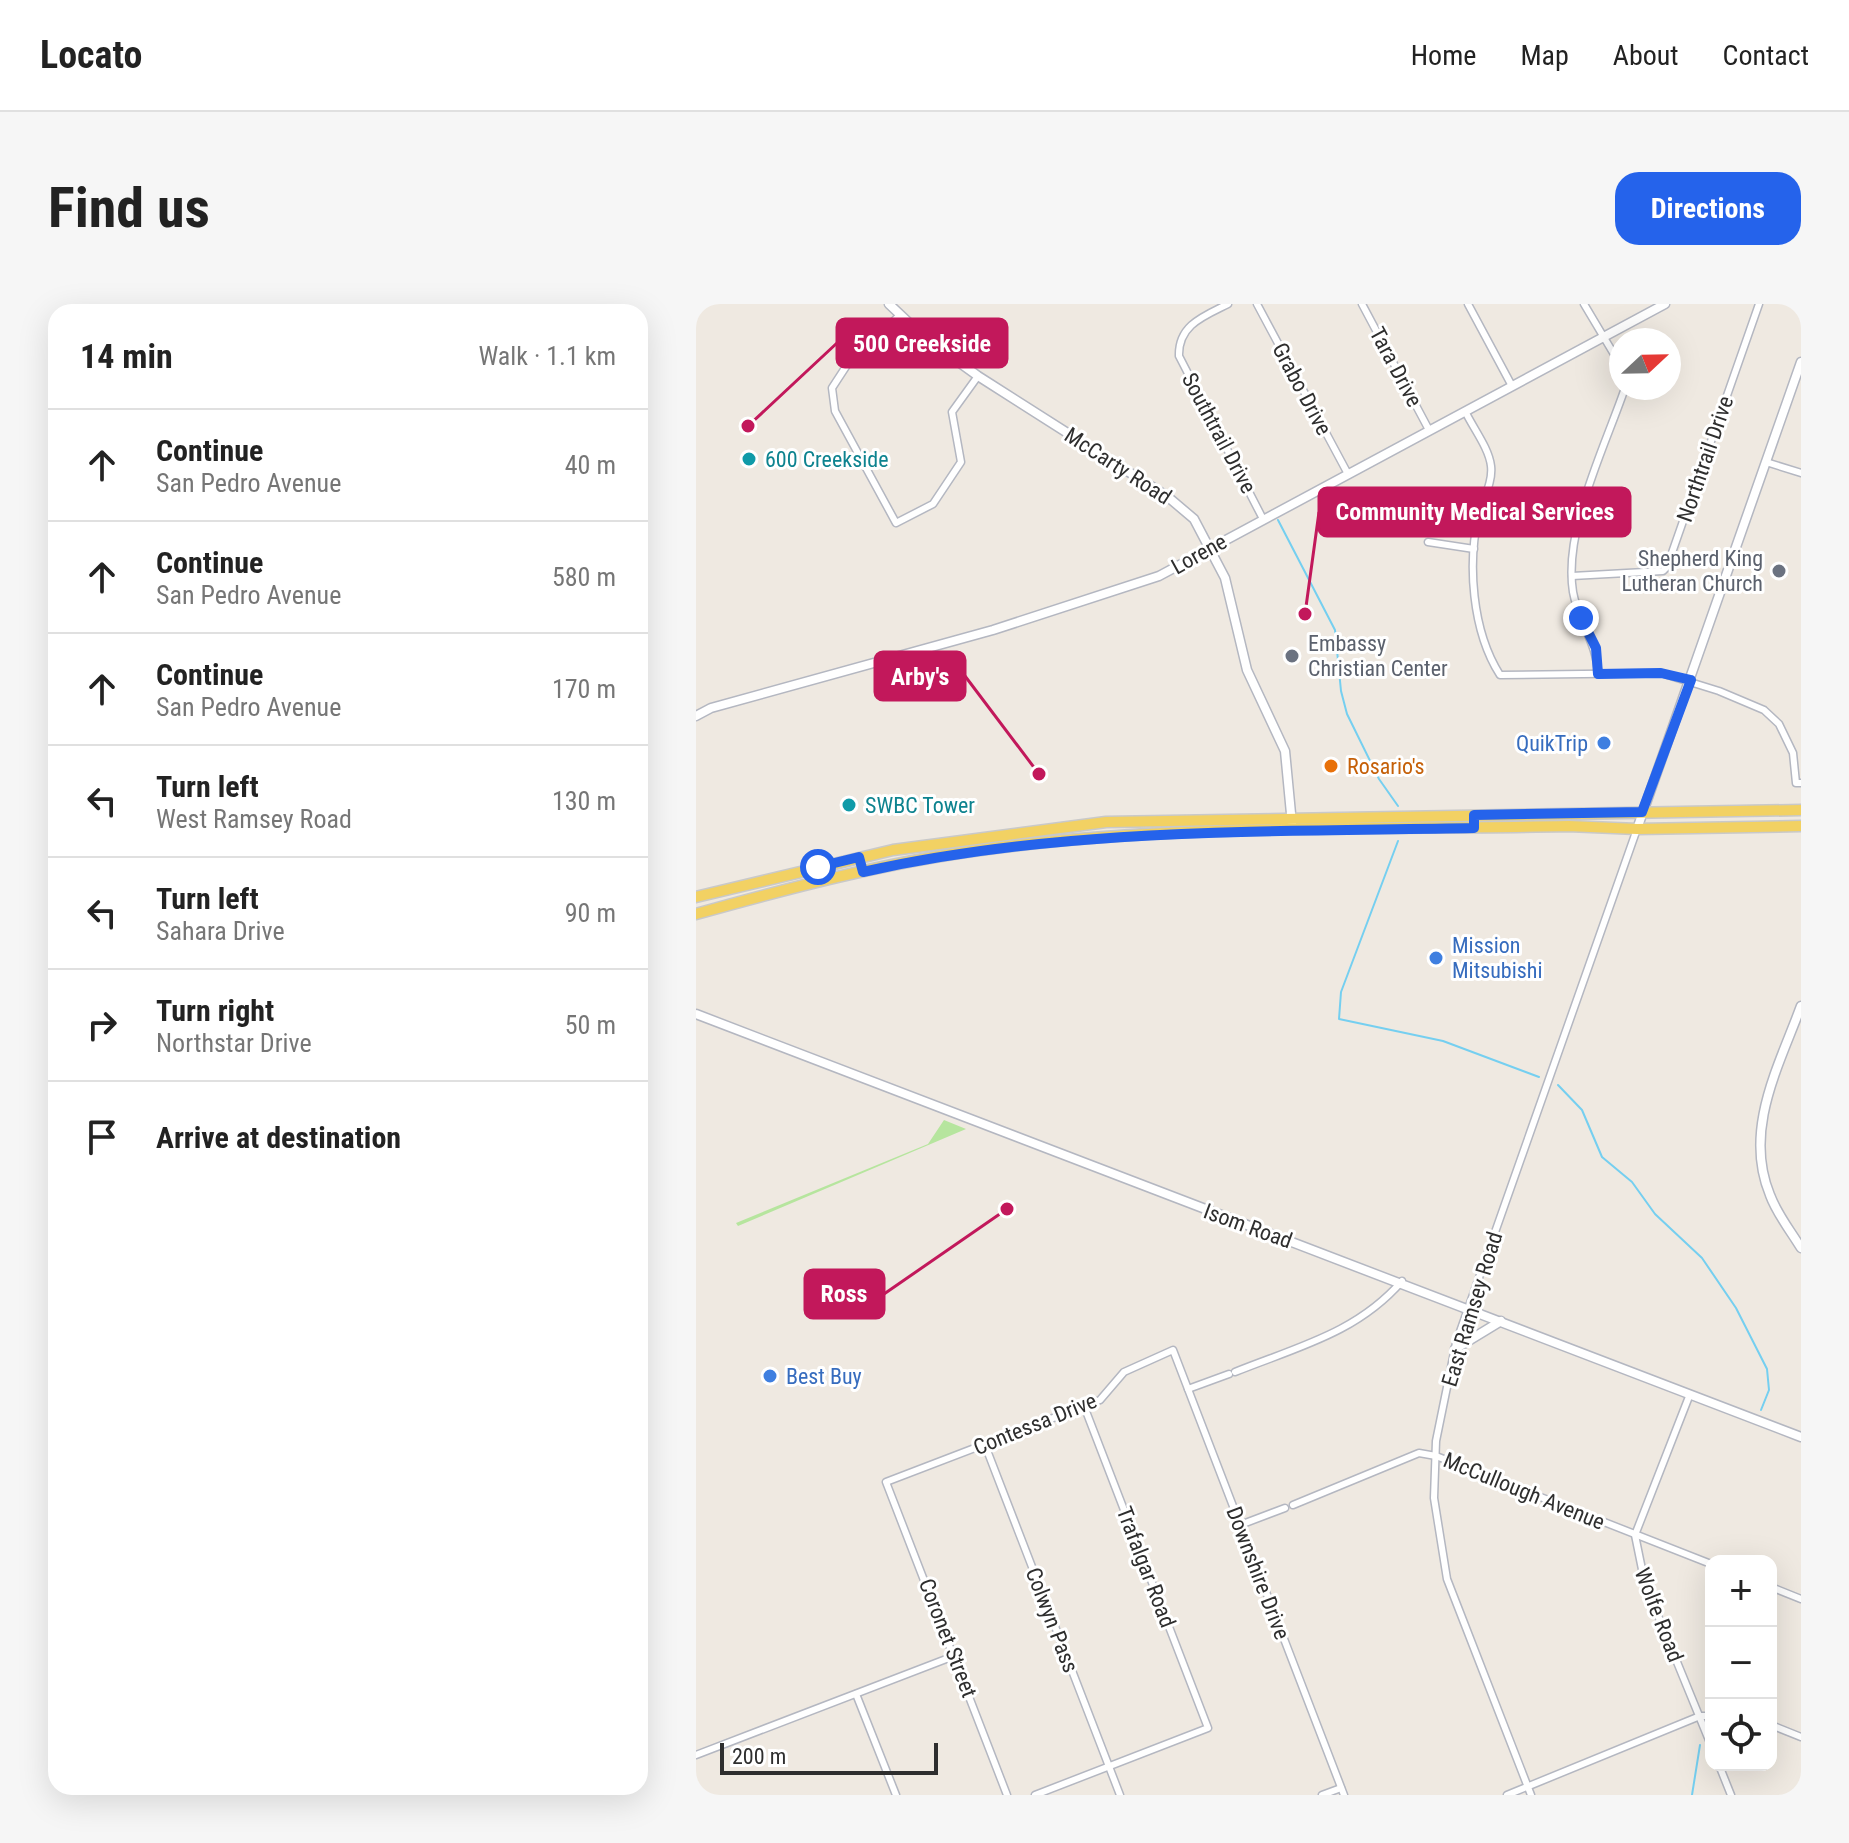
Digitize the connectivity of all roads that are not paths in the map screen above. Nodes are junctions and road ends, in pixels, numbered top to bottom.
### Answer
1 (889, 304) edge
2 (1228, 304) edge
3 (1257, 304) edge
4 (1362, 304) edge
5 (1468, 304) edge
6 (1584, 304) edge
7 (1665, 304) edge
8 (1759, 304) edge
9 (900, 315) junction
10 (1604, 337) junction
11 (1609, 346) edge
12 (1801, 362) edge
13 (978, 376) junction
14 (1512, 386) junction
15 (1621, 400) edge
16 (1465, 411) junction
17 (1429, 430) junction
18 (1766, 462) junction
19 (1801, 473) edge
20 (1348, 474) junction
21 (1263, 519) junction
22 (1428, 542) dead end
23 (1210, 548) junction
24 (1474, 549) junction
25 (1572, 576) junction
26 (1598, 674) junction
27 (1691, 680) junction
28 (696, 716) edge
29 (1801, 783) edge
30 (1801, 810) edge
31 (1642, 812) junction
32 (1474, 815) junction
33 (1292, 818) junction
34 (1801, 826) edge
35 (1474, 828) junction
36 (1637, 829) junction
37 (1291, 832) junction
38 (882, 852) junction
39 (859, 857) junction
40 (885, 867) junction
41 (863, 872) junction
42 (696, 897) edge
43 (696, 914) edge
44 (1801, 1006) edge
45 (696, 1014) edge
46 (1801, 1248) edge
47 (1402, 1281) junction
48 (1468, 1308) junction
49 (1501, 1321) junction
50 (1455, 1349) junction
51 (1173, 1350) joint
52 (1188, 1389) junction
53 (1690, 1394) junction
54 (1084, 1406) junction
55 (1801, 1437) edge
56 (985, 1445) junction
57 (1436, 1456) junction
58 (886, 1482) joint
59 (1293, 1505) dead end
60 (1285, 1508) dead end
61 (1240, 1525) junction
62 (1635, 1535) junction
63 (1705, 1562) edge
64 (1777, 1589) edge
65 (1801, 1599) edge
66 (954, 1656) junction
67 (856, 1694) junction
68 (1700, 1716) junction
69 (1705, 1716) edge
70 (1777, 1727) edge
71 (1705, 1729) edge
72 (1801, 1737) edge
73 (696, 1755) edge
74 (1109, 1766) junction
75 (1721, 1771) edge
76 (1527, 1787) junction
77 (1342, 1791) edge
78 (896, 1795) edge
79 (1007, 1795) edge
80 (1035, 1795) edge
81 (1120, 1795) edge
82 (1322, 1795) edge
83 (1507, 1795) edge
84 (1531, 1795) edge
85 (1731, 1795) edge

1 - 9 street, McCarty Road
2 - 21 street, Southtrail Drive
3 - 20 street, Grabo Drive
4 - 17 street, Tara Drive
5 - 14 street
6 - 10 street
7 - 10 street, Lorene
8 - 25 street, Northtrail Drive
9 - 13 street, McCarty Road
9 - 13 street
10 - 11 street
10 - 14 street, Lorene
12 - 18 street
13 - 23 street, McCarty Road
14 - 16 street, Lorene
15 - 25 street
16 - 17 street, Lorene
16 - 24 street
17 - 20 street, Lorene
18 - 19 street
18 - 27 street
20 - 21 street, Lorene
21 - 23 street, Lorene
22 - 24 street
23 - 28 street, Lorene
23 - 33 street, McCarty Road
24 - 26 street
25 - 26 street
26 - 27 street
27 - 29 street
27 - 31 street
30 - 31 main road
31 - 32 main road
31 - 36 street
32 - 33 main road
32 - 35 main road
33 - 37 street, McCarty Road
33 - 38 main road
34 - 36 main road
35 - 36 main road
35 - 37 main road
36 - 48 street, East Ramsey Road
37 - 40 main road
38 - 39 main road
38 - 40 main road
39 - 41 main road
39 - 42 main road
40 - 41 main road
41 - 43 main road
44 - 46 street
45 - 47 street, Isom Road
47 - 48 street, Isom Road
47 - 52 street
48 - 49 street, Isom Road
48 - 50 street, East Ramsey Road
49 - 50 street
49 - 53 street, Isom Road
50 - 57 street, East Ramsey Road
51 - 52 street, Downshire Drive
51 - 54 street, Contessa Drive
52 - 61 street, Downshire Drive
53 - 55 street, Isom Road
53 - 62 street
54 - 56 street, Contessa Drive
54 - 74 street, Trafalgar Road
56 - 58 street, Contessa Drive
56 - 74 street, Colwyn Pass
57 - 59 street, McCullough Avenue
57 - 62 street, McCullough Avenue
57 - 76 street, East Ramsey Road
58 - 66 street, Coronet Street
60 - 61 street
61 - 77 street, Downshire Drive
62 - 63 street, McCullough Avenue
62 - 68 street, Wolfe Road
64 - 65 street
66 - 67 street
66 - 79 street, Coronet Street
67 - 73 street
67 - 78 street
68 - 69 street
68 - 71 street, Wolfe Road
68 - 76 street
70 - 72 street
74 - 80 street
74 - 81 street, Colwyn Pass
75 - 85 street
76 - 83 street
76 - 84 street, East Ramsey Road
77 - 82 street

